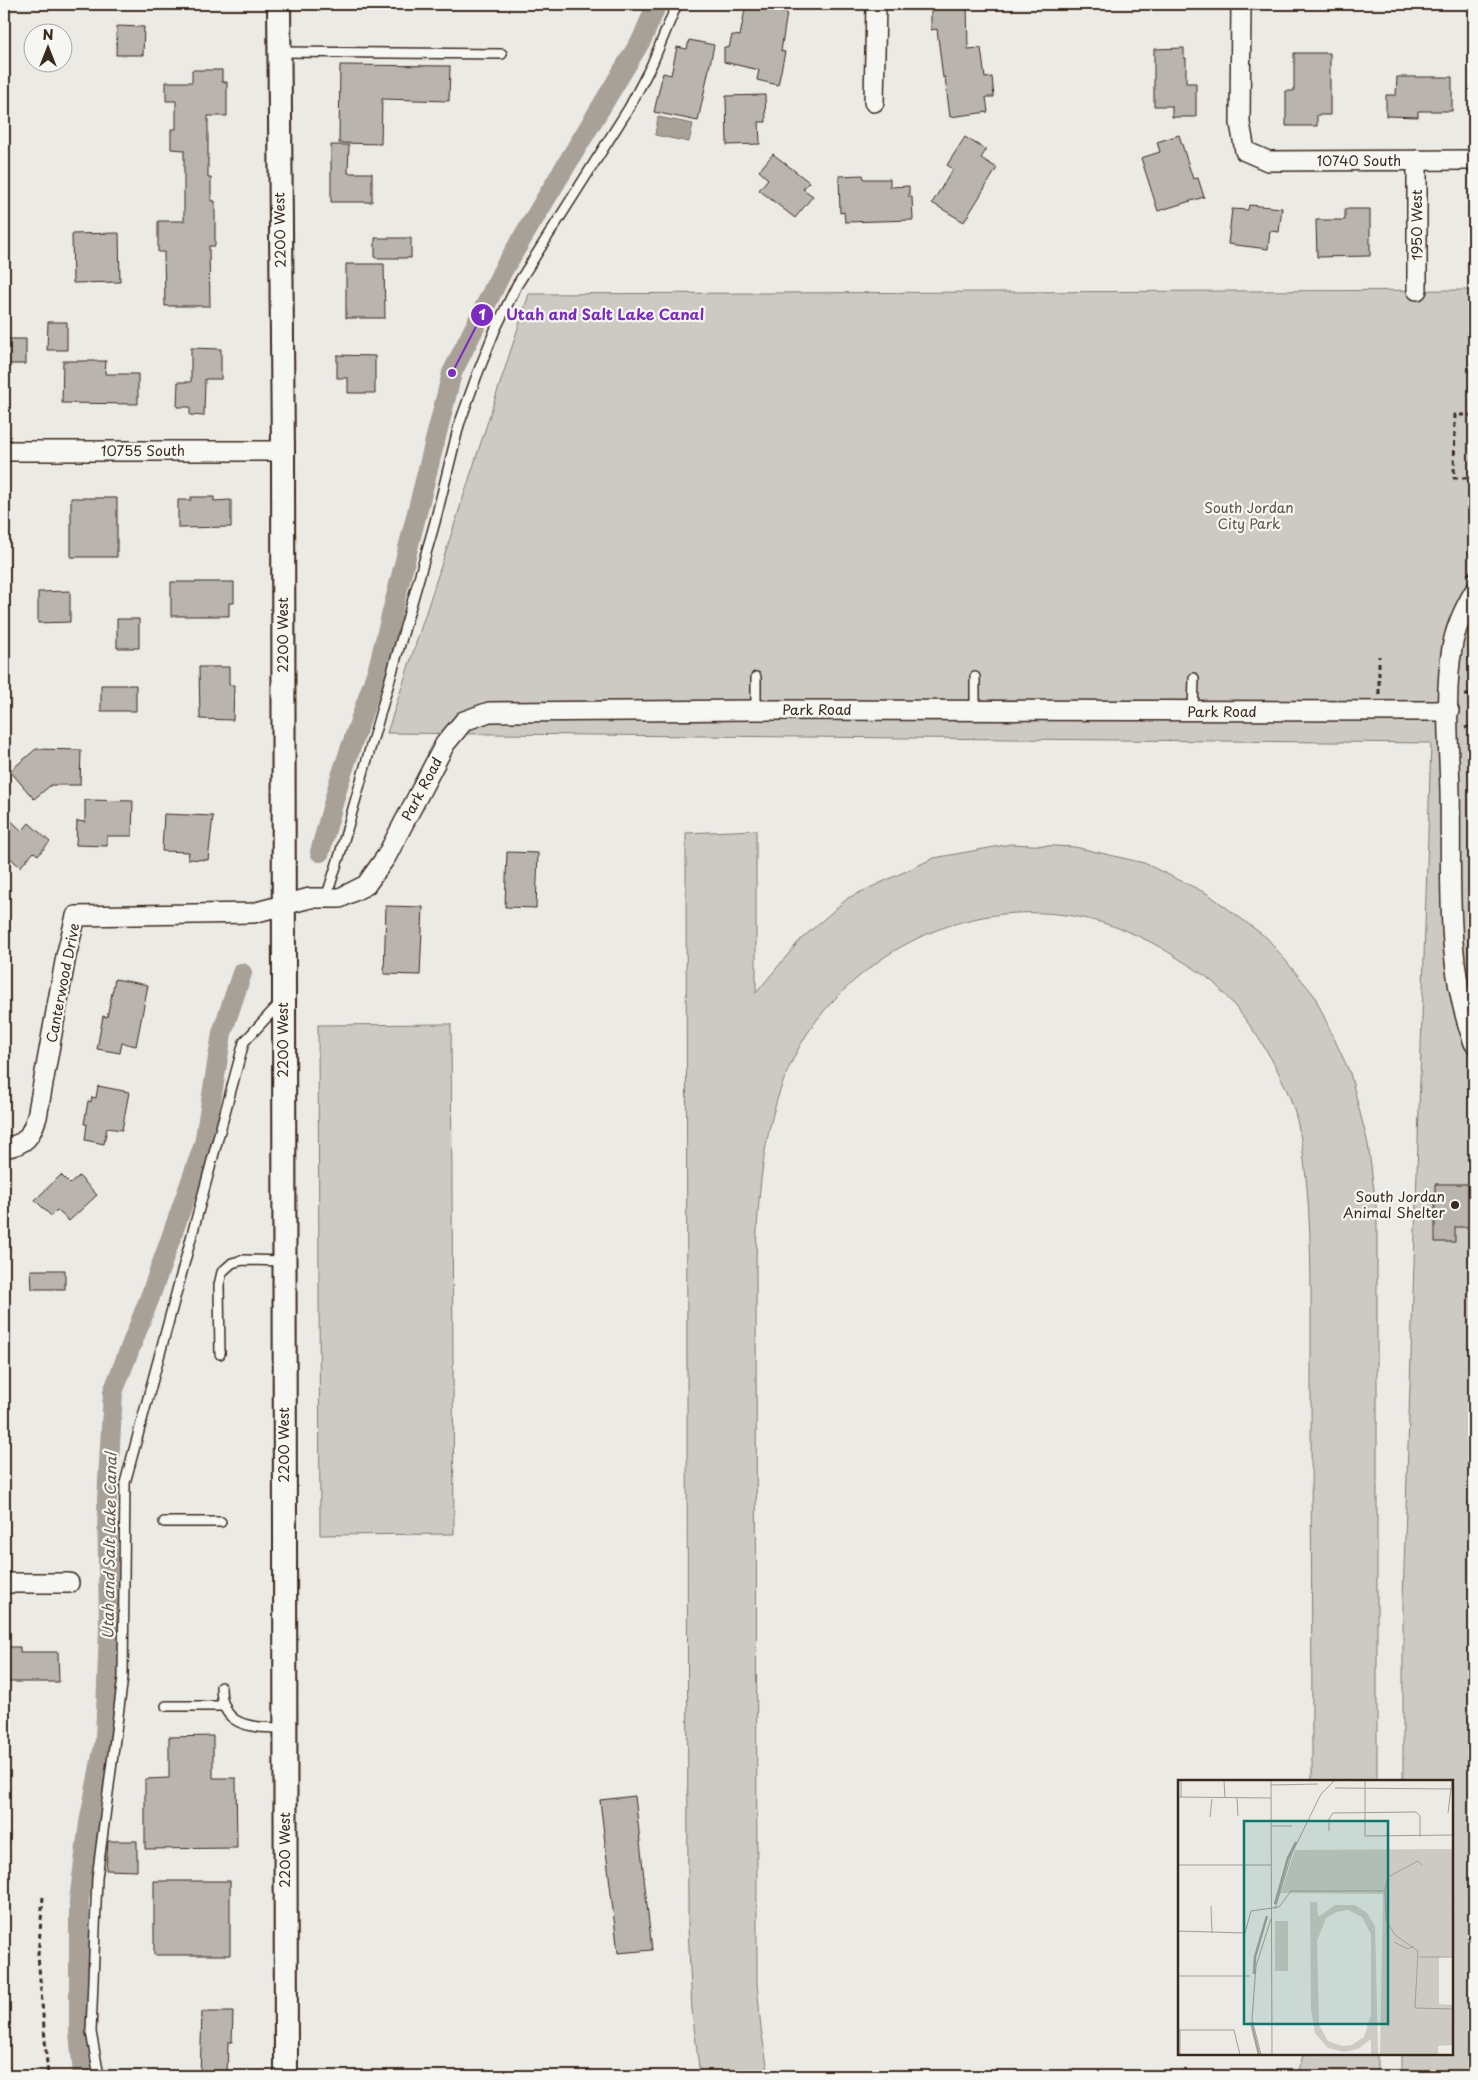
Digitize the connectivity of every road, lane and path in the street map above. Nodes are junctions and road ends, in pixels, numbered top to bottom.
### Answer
1 (279, 4) edge
2 (677, 4) edge
3 (876, 4) edge
4 (1240, 4) edge
5 (278, 52) junction
6 (502, 54) dead end
7 (874, 102) dead end
8 (1417, 160) junction
9 (1474, 160) edge
10 (1417, 290) dead end
11 (1474, 416) edge
12 (4, 451) edge
13 (283, 451) junction
14 (1474, 478) edge
15 (1474, 568) edge
16 (1469, 587) edge
17 (1379, 656) dead end
18 (756, 676) dead end
19 (975, 676) dead end
20 (1194, 678) dead end
21 (1387, 695) dead end
22 (1465, 695) dead end
23 (1474, 695) edge
24 (756, 710) junction
25 (975, 711) junction
26 (1448, 711) junction
27 (1193, 712) junction
28 (1474, 725) edge
29 (1464, 728) dead end
30 (326, 898) junction
31 (284, 906) junction
32 (283, 999) junction
33 (1474, 1043) edge
34 (4, 1148) edge
35 (284, 1261) junction
36 (220, 1354) dead end
37 (164, 1522) dead end
38 (221, 1522) dead end
39 (4, 1583) edge
40 (69, 1583) dead end
41 (221, 1687) dead end
42 (166, 1706) dead end
43 (225, 1706) junction
44 (285, 1728) junction
45 (42, 1897) dead end
46 (48, 2076) edge
47 (99, 2076) edge
48 (286, 2076) edge

1 - 5 street, 2200 West
2 - 30 lane
3 - 7 street
4 - 8 street, 10740 South
5 - 6 lane
5 - 13 street, 2200 West
8 - 9 street, 10740 South
8 - 10 street, 1950 West
11 - 14 path
12 - 13 street, 10755 South
13 - 31 street, 2200 West
15 - 16 path
16 - 26 street
17 - 21 path
18 - 24 lane
19 - 25 lane
20 - 27 lane
22 - 23 path
24 - 25 street, Park Road
24 - 30 street, Park Road
25 - 27 street, Park Road
26 - 27 street, Park Road
26 - 33 street
28 - 29 path
30 - 31 street, Park Road
31 - 32 street, 2200 West
31 - 34 street, Canterwood Drive
32 - 35 street, 2200 West
32 - 47 lane
35 - 36 lane
35 - 44 street, 2200 West
37 - 38 lane
39 - 40 street
41 - 43 lane
42 - 43 lane
43 - 44 lane
44 - 48 street, 2200 West
45 - 46 path

